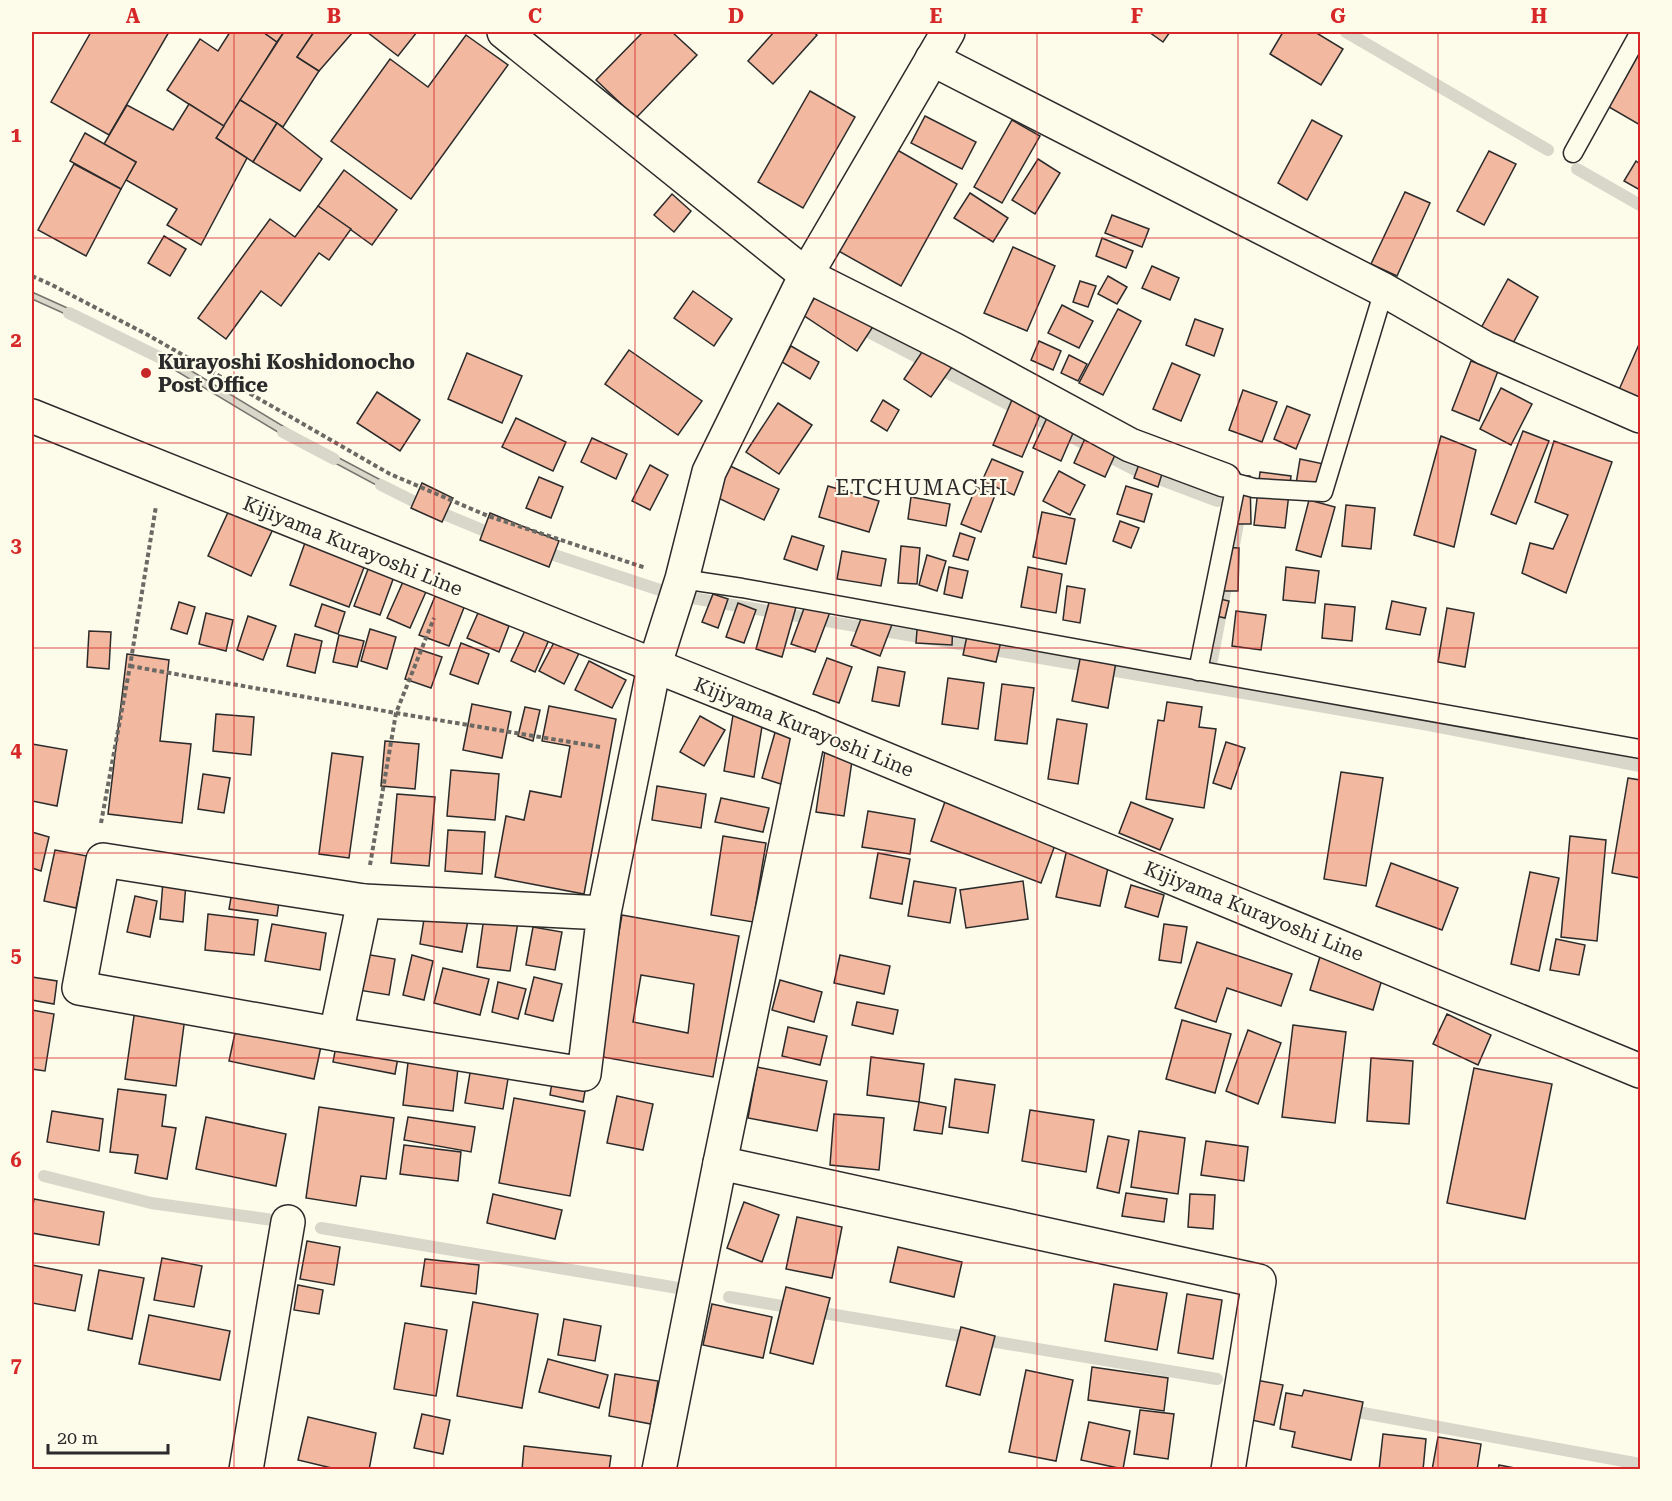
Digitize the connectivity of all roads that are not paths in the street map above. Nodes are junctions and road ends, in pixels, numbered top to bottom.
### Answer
1 (504, 32) edge
2 (1640, 32) edge
3 (940, 45) edge
4 (1573, 153) dead end
5 (806, 275) junction
6 (1384, 290) junction
7 (32, 416) edge
8 (1641, 416) edge
9 (1230, 482) junction
10 (669, 575) junction
11 (654, 667) junction
12 (1198, 671) junction
13 (810, 728) junction
14 (1641, 749) edge
15 (366, 886) junction
16 (604, 913) junction
17 (336, 1034) junction
18 (1641, 1071) edge
19 (720, 1162) junction
20 (288, 1222) dead end
21 (246, 1470) edge
22 (659, 1470) edge
23 (1228, 1470) edge

1 - 5 street
2 - 4 lane
3 - 5 street
3 - 6 street
5 - 9 street
5 - 10 street
6 - 8 street
6 - 9 lane
7 - 11 street, Kijiyama Kurayoshi Line
9 - 12 lane
10 - 11 street
10 - 12 lane
11 - 13 street, Kijiyama Kurayoshi Line
11 - 16 street
12 - 14 lane
13 - 18 street, Kijiyama Kurayoshi Line
13 - 19 street
15 - 16 street
15 - 17 street
15 - 17 street
16 - 17 street
19 - 22 street
19 - 23 street
20 - 21 street

